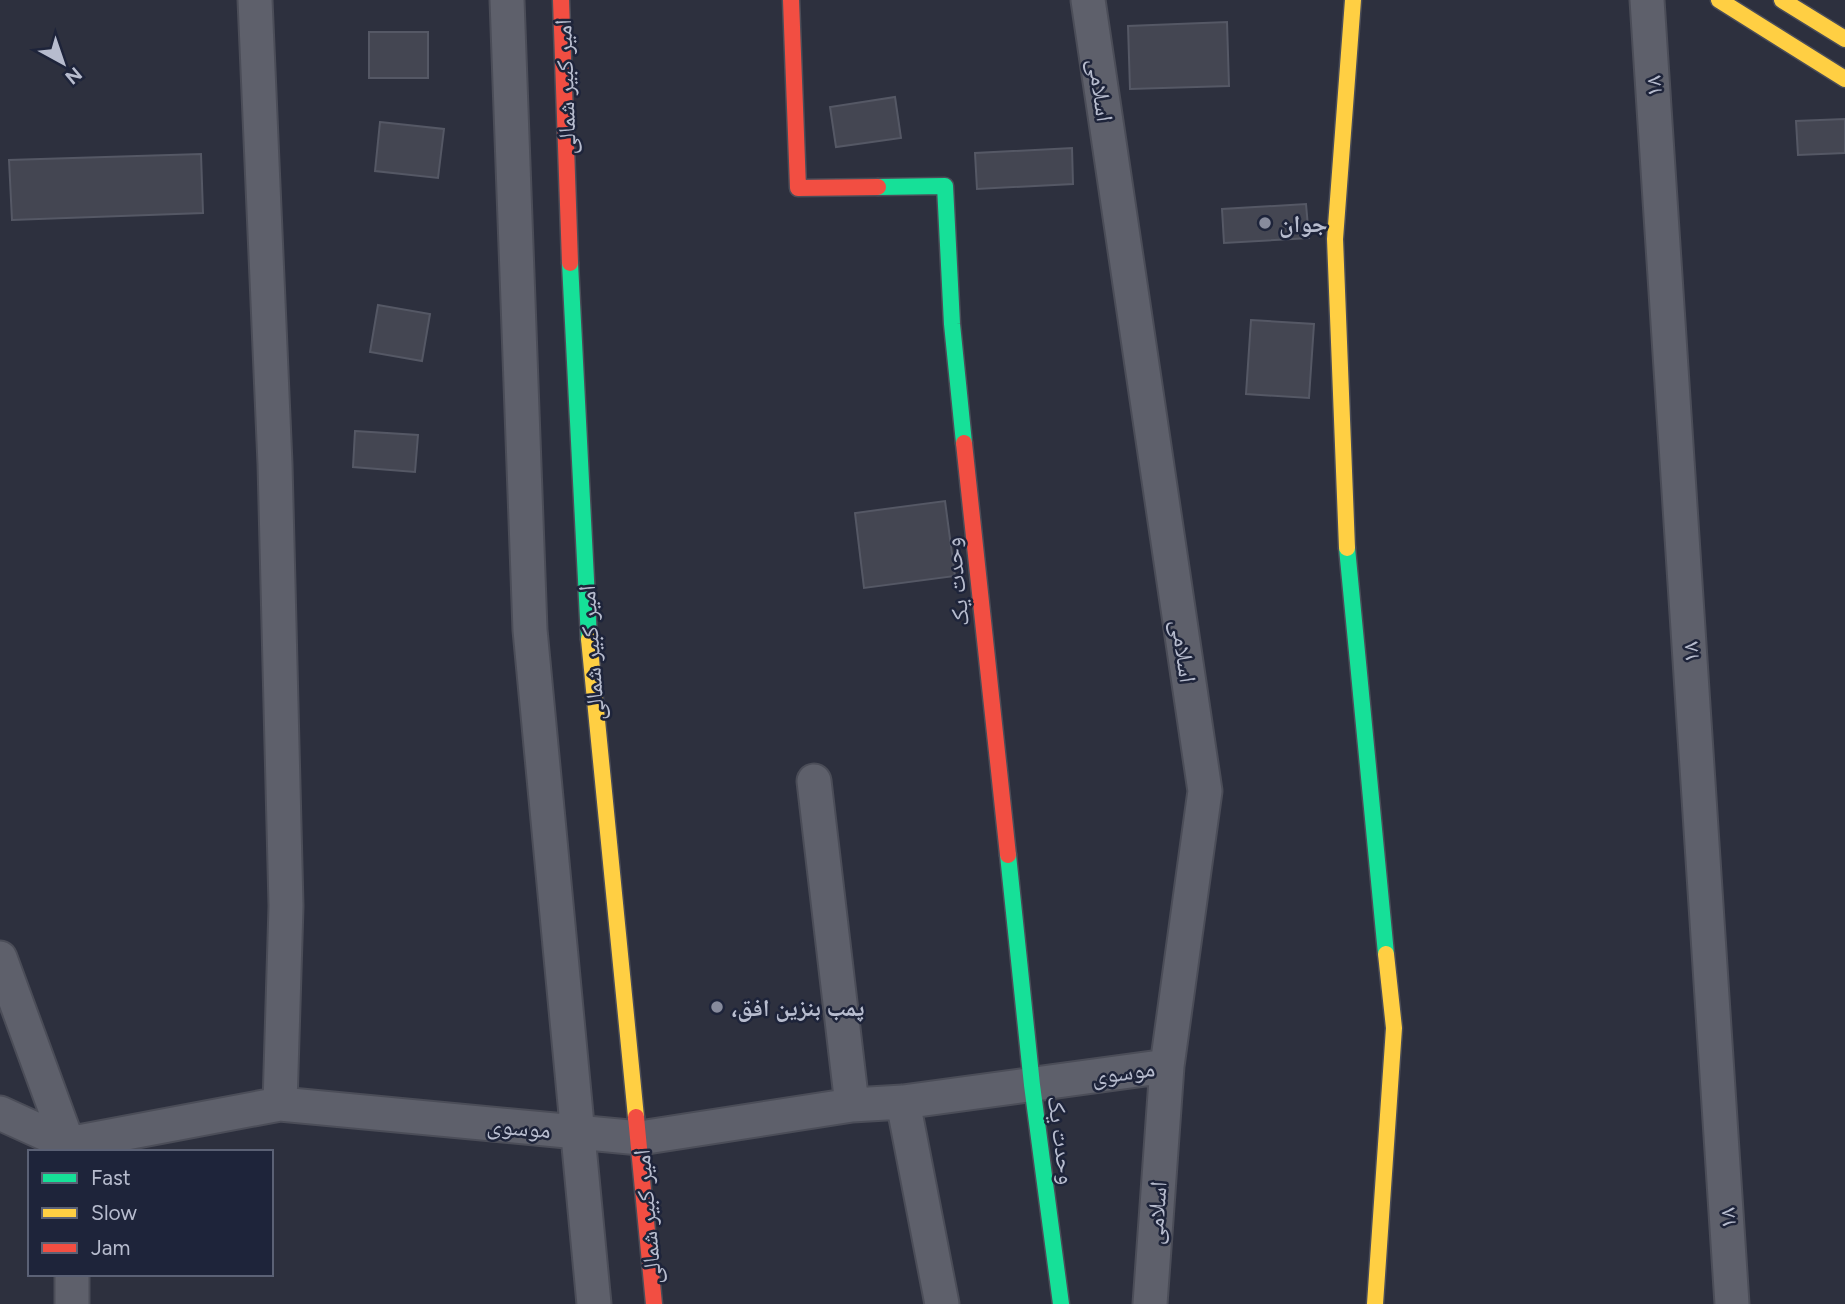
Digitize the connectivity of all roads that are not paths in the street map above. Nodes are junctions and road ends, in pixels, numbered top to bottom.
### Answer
1 (255, 0) edge
2 (508, 0) edge
3 (561, 0) edge
4 (791, 0) edge
5 (1088, 0) edge
6 (1353, 0) edge
7 (1647, 0) edge
8 (1719, 0) edge
9 (1782, 0) edge
10 (1845, 39) edge
11 (1845, 79) edge
12 (814, 781) dead end
13 (0, 958) edge
14 (1167, 1066) junction
15 (1032, 1085) junction
16 (903, 1102) junction
17 (280, 1104) junction
18 (852, 1105) junction
19 (0, 1113) edge
20 (579, 1132) junction
21 (640, 1138) junction
22 (68, 1148) edge
23 (72, 1276) edge
24 (72, 1304) edge
25 (594, 1304) edge
26 (654, 1304) edge
27 (942, 1304) edge
28 (1061, 1304) edge
29 (1150, 1304) edge
30 (1375, 1304) edge
31 (1732, 1304) edge

1 - 17 street
2 - 20 street
3 - 21 street, امیر کبیر شمالی
4 - 15 street, وحدت یک
5 - 14 street, اسلامی
6 - 30 street
7 - 31 street, ۱۸
8 - 11 street
9 - 10 street
12 - 18 street
13 - 22 street
14 - 15 street, موسوی
14 - 29 street, اسلامی
15 - 16 street, موسوی
15 - 28 street, وحدت یک
16 - 18 street, موسوی
16 - 27 street
17 - 20 street, موسوی
17 - 22 street, موسوی
18 - 21 street, موسوی
19 - 22 street
20 - 21 street, موسوی
20 - 25 street
21 - 26 street, امیر کبیر شمالی
23 - 24 street

